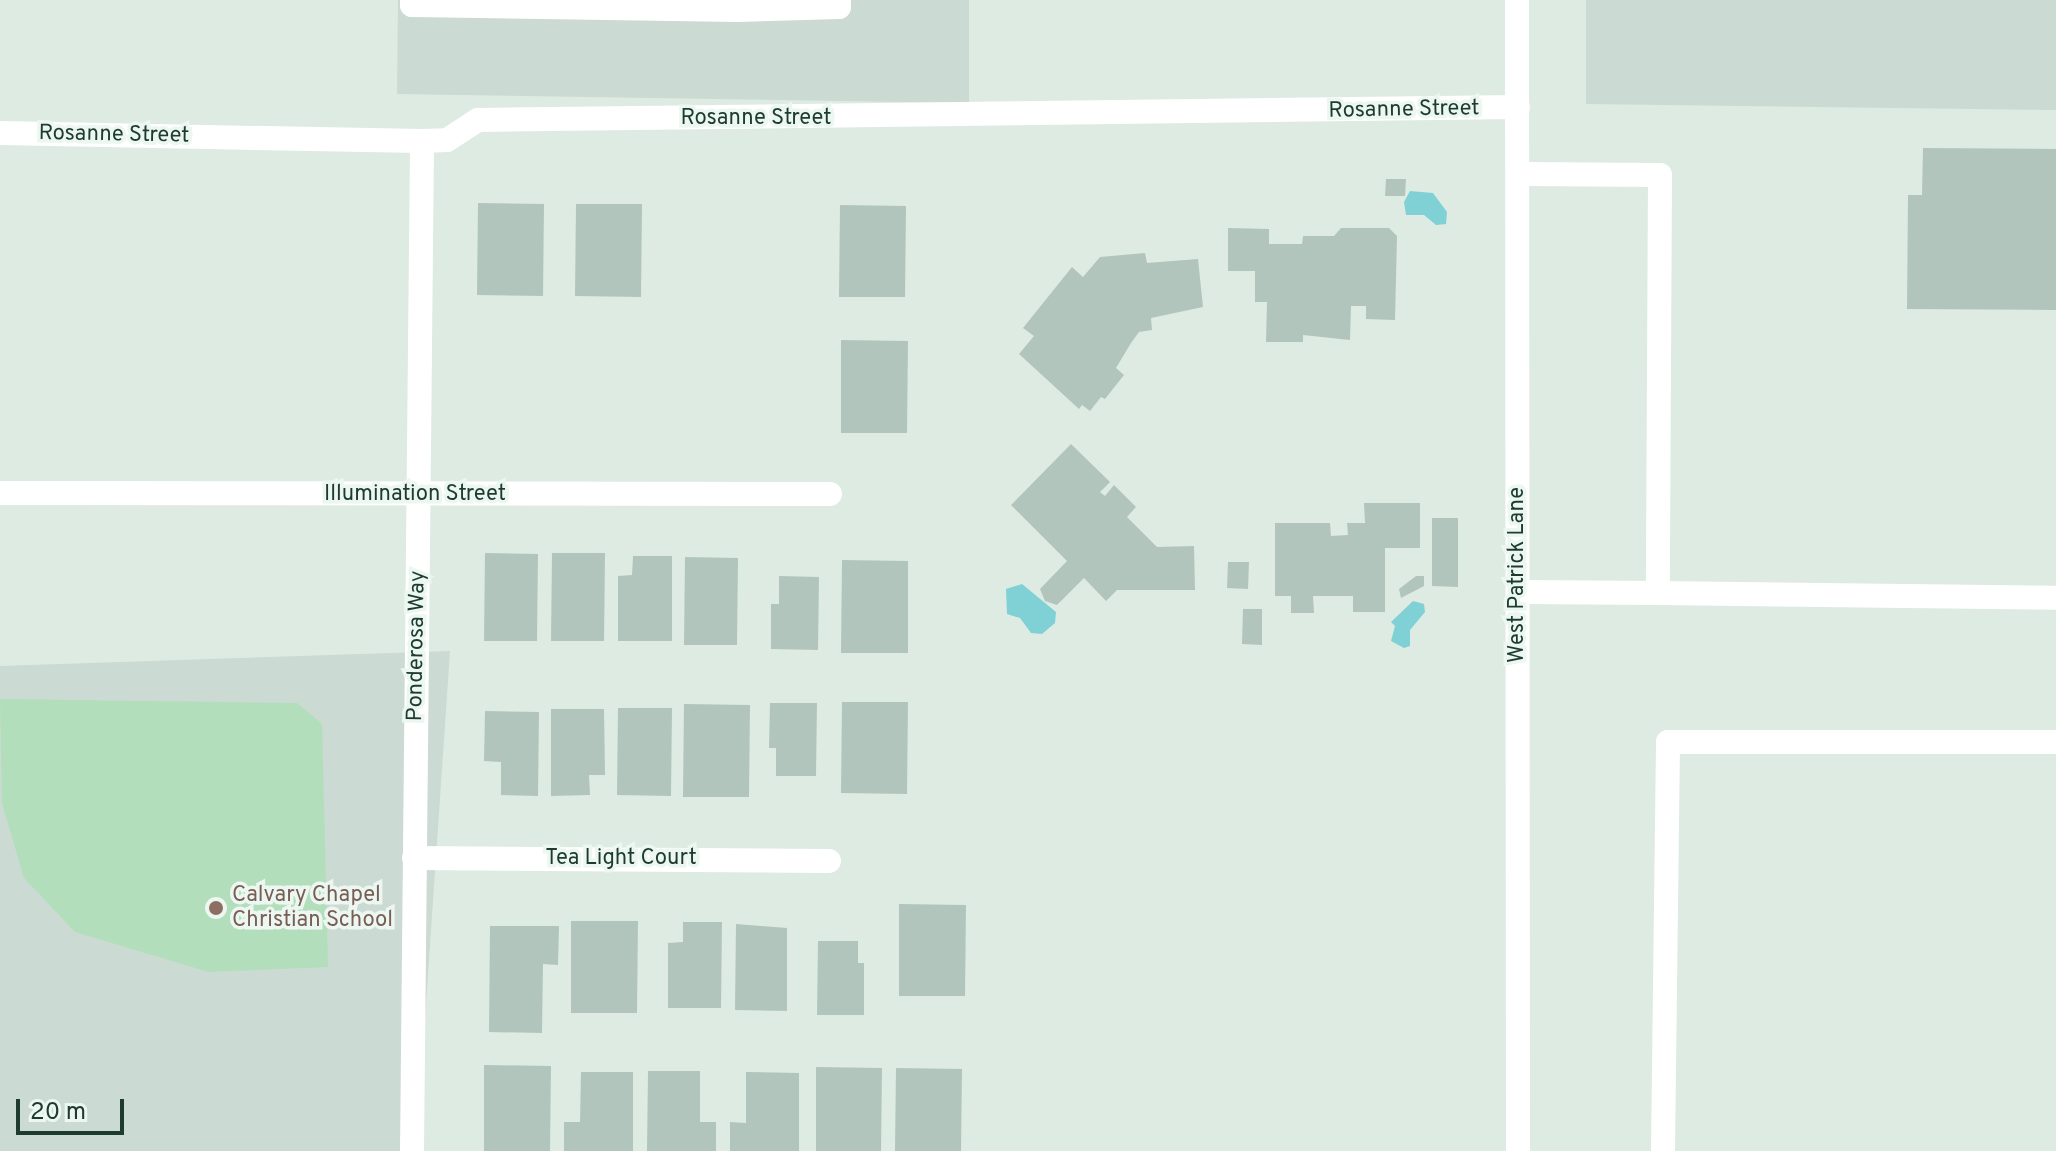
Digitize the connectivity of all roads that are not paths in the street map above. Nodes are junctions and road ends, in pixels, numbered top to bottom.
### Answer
1 (412, 0) edge
2 (839, 0) edge
3 (1517, 0) edge
4 (737, 5) edge
5 (1518, 107) junction
6 (0, 133) edge
7 (422, 141) junction
8 (1518, 174) junction
9 (0, 493) edge
10 (830, 494) dead end
11 (420, 496) junction
12 (1518, 592) junction
13 (1658, 593) junction
14 (2056, 598) edge
15 (2056, 742) edge
16 (414, 858) junction
17 (829, 861) dead end
18 (412, 1151) edge
19 (1518, 1151) edge
20 (1663, 1151) edge

1 - 4 street
2 - 4 street
3 - 5 street, West Patrick Lane
5 - 7 street, Rosanne Street
5 - 8 street, West Patrick Lane
6 - 7 street, Rosanne Street
7 - 11 street, Ponderosa Way
8 - 12 street, West Patrick Lane
8 - 13 street
9 - 11 street, Illumination Street
10 - 11 street, Illumination Street
11 - 16 street, Ponderosa Way
12 - 13 street
12 - 19 street, West Patrick Lane
13 - 14 street
15 - 20 street
16 - 17 street, Tea Light Court
16 - 18 street, Ponderosa Way

